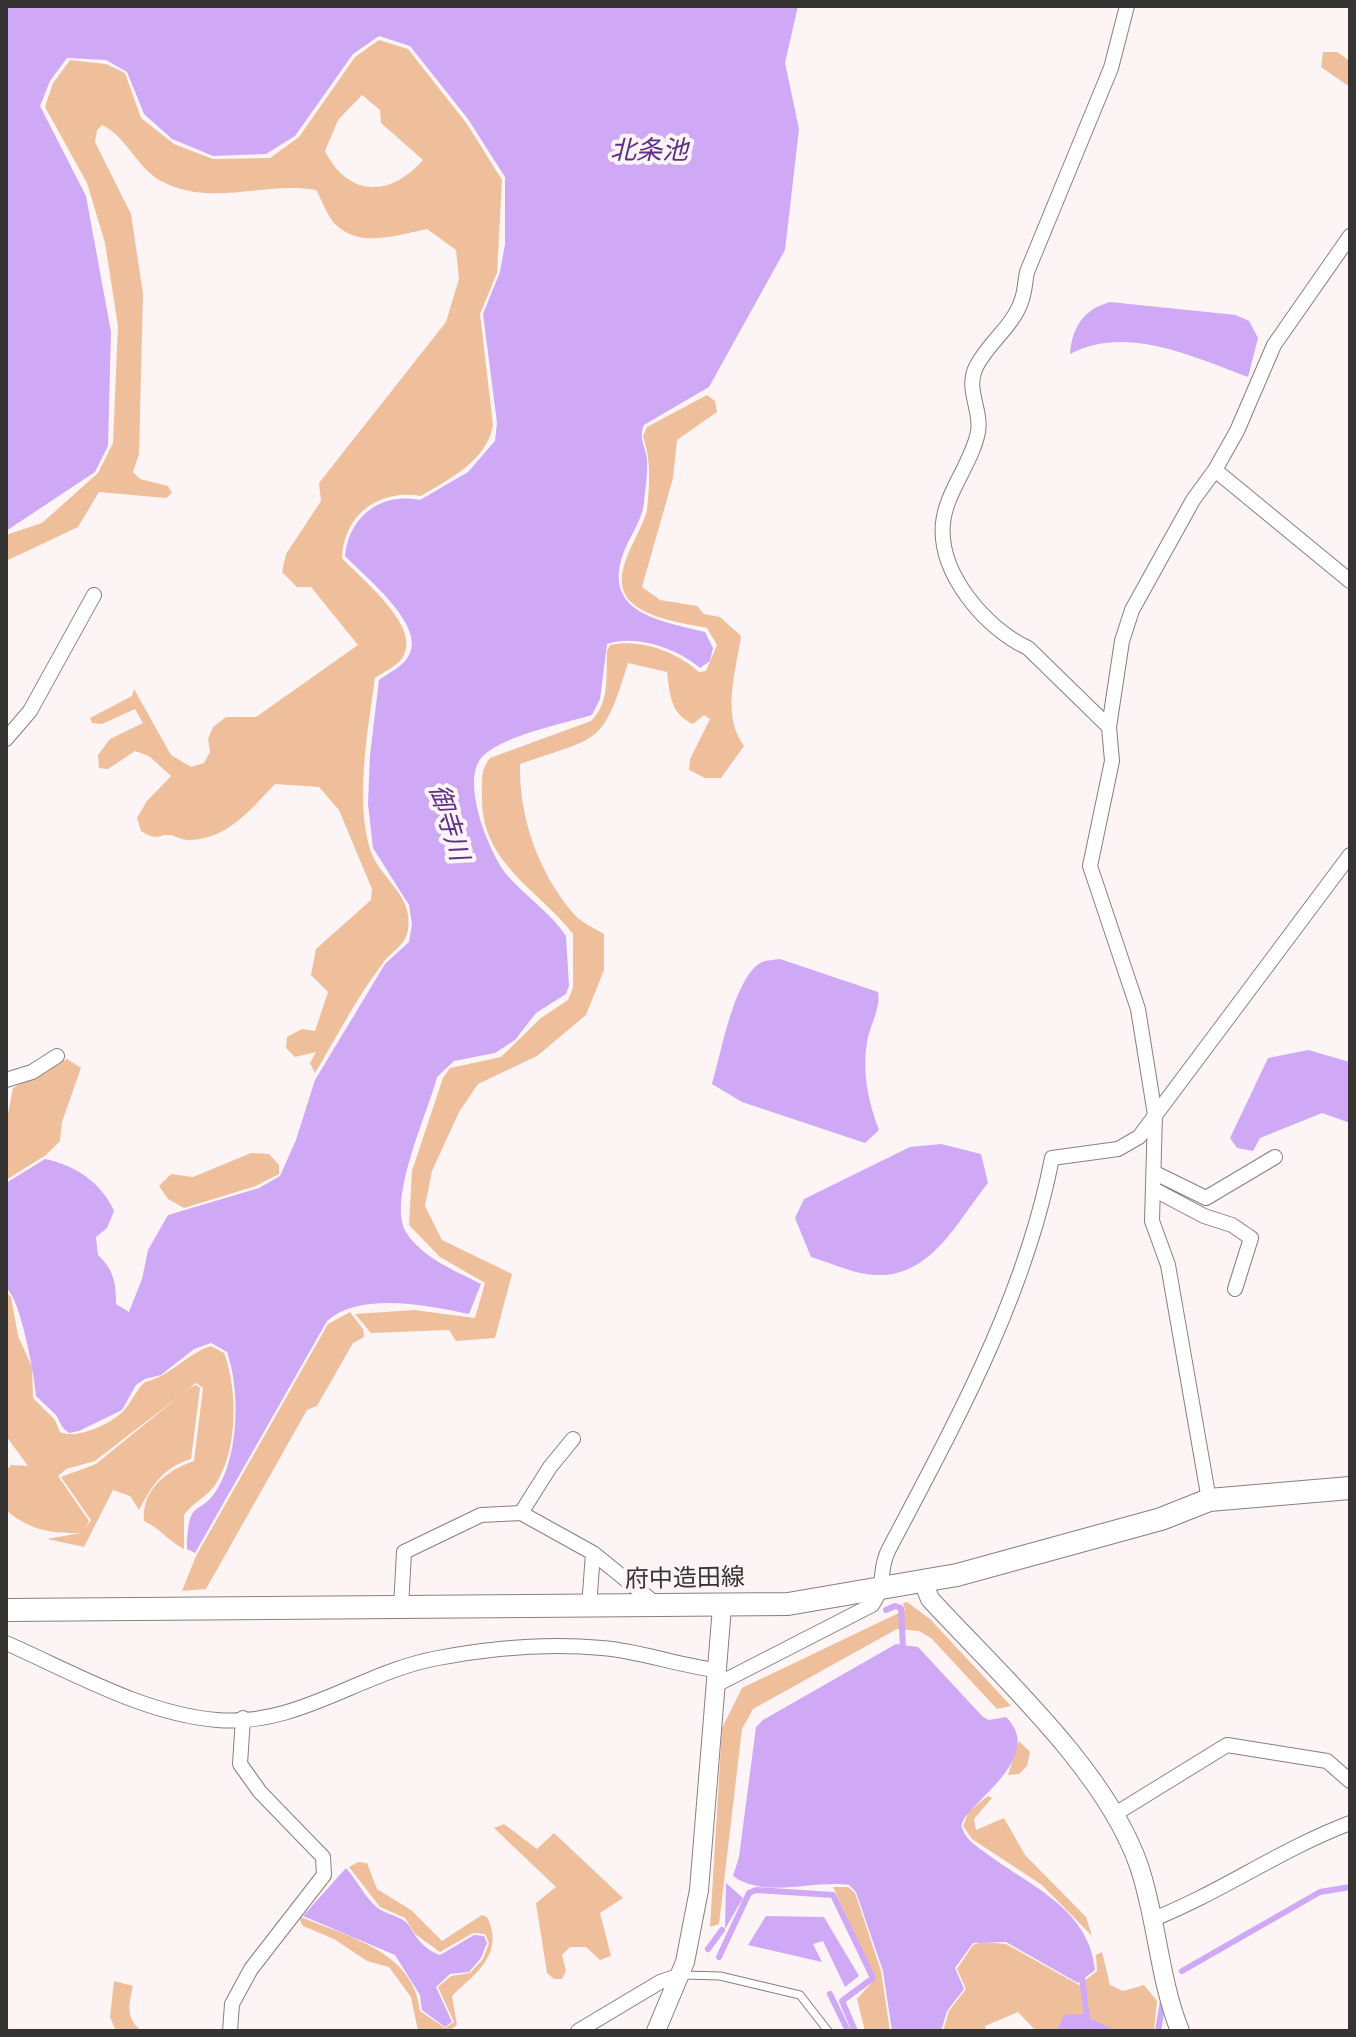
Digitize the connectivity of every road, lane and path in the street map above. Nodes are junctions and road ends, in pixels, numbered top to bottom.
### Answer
1 (1127, 6) edge
2 (1350, 236) edge
3 (1215, 470) junction
4 (1350, 581) edge
5 (94, 595) dead end
6 (1109, 727) junction
7 (6, 739) edge
8 (1350, 855) edge
9 (57, 1056) dead end
10 (6, 1080) edge
11 (1155, 1115) junction
12 (1275, 1157) dead end
13 (1155, 1173) junction
14 (1155, 1190) junction
15 (1235, 1289) dead end
16 (573, 1439) dead end
17 (1350, 1488) edge
18 (1209, 1500) junction
19 (521, 1513) junction
20 (593, 1553) junction
21 (923, 1582) junction
22 (884, 1588) junction
23 (401, 1607) junction
24 (589, 1607) junction
25 (659, 1607) junction
26 (722, 1607) junction
27 (6, 1610) edge
28 (6, 1643) edge
29 (714, 1678) junction
30 (243, 1718) junction
31 (1350, 1781) edge
32 (1115, 1814) junction
33 (1350, 1823) edge
34 (1151, 1920) junction
35 (681, 1975) junction
36 (230, 2031) edge
37 (578, 2031) edge
38 (656, 2031) edge
39 (828, 2031) edge
40 (1180, 2031) edge

1 - 6 street
2 - 3 street
3 - 4 street
3 - 6 street
5 - 7 street
6 - 11 street
8 - 11 street
9 - 10 street
11 - 13 street
11 - 22 street
12 - 13 street
13 - 14 street
14 - 15 street
14 - 18 street
16 - 19 street
17 - 18 main road, 府中造田線
18 - 21 main road, 府中造田線
19 - 20 street
19 - 23 street
20 - 24 street
20 - 25 street
21 - 22 main road, 府中造田線
21 - 32 street
22 - 26 main road, 府中造田線
22 - 29 street
23 - 24 main road, 府中造田線
23 - 27 main road, 府中造田線
24 - 25 main road, 府中造田線
25 - 26 main road, 府中造田線
26 - 29 street
28 - 30 street
29 - 30 street
29 - 35 street
30 - 36 street
31 - 32 street
32 - 34 street
33 - 34 street
34 - 40 street
35 - 37 street
35 - 38 street
35 - 39 lane

